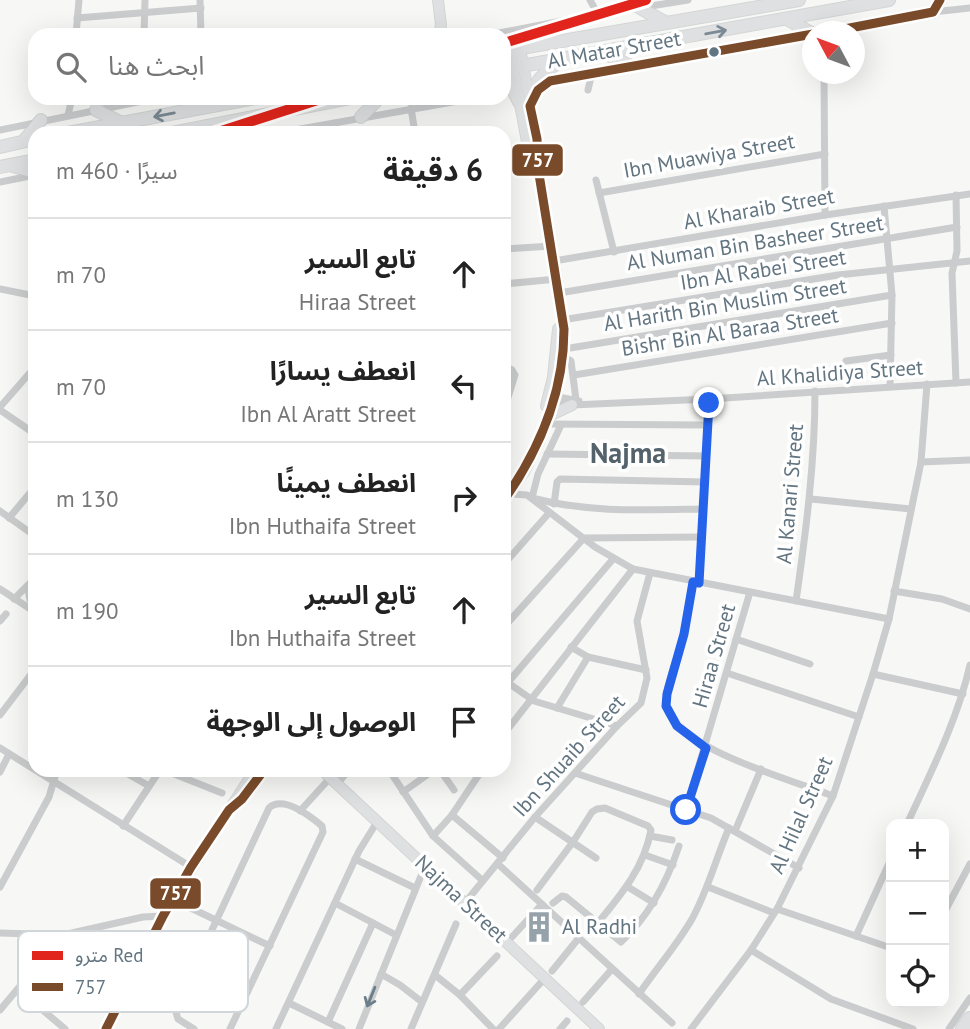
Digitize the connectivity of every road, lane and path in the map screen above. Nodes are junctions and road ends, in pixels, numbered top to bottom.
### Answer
1 (79, 0) edge
2 (145, 0) edge
3 (438, 0) edge
4 (589, 0) edge
5 (688, 0) edge
6 (799, 0) edge
7 (890, 0) edge
8 (940, 0) edge
9 (201, 4) edge
10 (640, 8) junction
11 (970, 8) edge
12 (145, 11) junction
13 (933, 12) junction
14 (603, 14) junction
15 (582, 17) junction
16 (77, 18) junction
17 (787, 19) junction
18 (663, 23) junction
19 (865, 24) edge
20 (76, 28) edge
21 (144, 28) edge
22 (201, 28) edge
23 (442, 28) edge
24 (802, 28) edge
25 (511, 31) edge
26 (802, 36) edge
27 (601, 52) junction
28 (514, 58) edge
29 (562, 60) junction
30 (631, 66) junction
31 (592, 74) junction
32 (824, 84) edge
33 (511, 89) edge
34 (588, 90) dead end
35 (511, 98) edge
36 (525, 104) junction
37 (71, 105) edge
38 (78, 105) edge
39 (121, 105) edge
40 (218, 105) edge
41 (317, 105) edge
42 (372, 105) edge
43 (430, 105) edge
44 (411, 108) junction
45 (96, 110) junction
46 (82, 112) junction
47 (68, 115) junction
48 (361, 117) junction
49 (41, 120) junction
50 (122, 123) junction
51 (38, 126) edge
52 (106, 126) edge
53 (214, 126) edge
54 (314, 126) edge
55 (414, 126) edge
56 (0, 130) edge
57 (28, 140) edge
58 (0, 147) edge
59 (825, 154) junction
60 (28, 161) edge
61 (5, 166) edge
62 (28, 172) edge
63 (28, 176) edge
64 (596, 180) dead end
65 (0, 182) edge
66 (600, 193) junction
67 (970, 194) edge
68 (956, 195) junction
69 (884, 206) junction
70 (825, 215) junction
71 (957, 227) junction
72 (887, 239) junction
73 (552, 246) junction
74 (511, 249) edge
75 (614, 252) junction
76 (554, 261) junction
77 (954, 261) junction
78 (970, 261) edge
79 (891, 267) junction
80 (557, 279) junction
81 (511, 283) edge
82 (1, 290) edge
83 (559, 293) junction
84 (28, 295) edge
85 (892, 295) junction
86 (562, 320) junction
87 (892, 323) junction
88 (563, 353) junction
89 (891, 355) junction
90 (846, 361) dead end
91 (511, 370) edge
92 (28, 375) edge
93 (574, 375) junction
94 (560, 380) junction
95 (970, 382) edge
96 (956, 383) junction
97 (927, 384) junction
98 (890, 386) junction
99 (511, 388) edge
100 (815, 391) junction
101 (552, 398) junction
102 (709, 400) junction
103 (573, 402) junction
104 (0, 409) edge
105 (548, 420) junction
106 (561, 425) junction
107 (708, 425) junction
108 (28, 429) edge
109 (547, 454) junction
110 (706, 456) junction
111 (970, 460) edge
112 (920, 462) junction
113 (524, 472) junction
114 (511, 476) edge
115 (705, 482) junction
116 (511, 489) edge
117 (28, 495) edge
118 (511, 495) edge
119 (529, 496) junction
120 (811, 499) junction
121 (554, 504) junction
122 (704, 509) junction
123 (911, 509) junction
124 (0, 512) edge
125 (549, 513) junction
126 (9, 518) junction
127 (28, 531) edge
128 (702, 537) junction
129 (584, 538) junction
130 (511, 556) edge
131 (612, 559) junction
132 (633, 569) junction
133 (650, 573) junction
134 (696, 582) junction
135 (28, 587) edge
136 (0, 589) edge
137 (894, 591) junction
138 (750, 592) junction
139 (16, 600) junction
140 (796, 601) junction
141 (28, 606) edge
142 (970, 609) edge
143 (6, 614) dead end
144 (511, 619) edge
145 (889, 619) junction
146 (0, 621) edge
147 (736, 639) junction
148 (571, 647) junction
149 (588, 657) junction
150 (810, 664) dead end
151 (970, 664) edge
152 (646, 670) junction
153 (727, 673) junction
154 (873, 674) junction
155 (511, 676) edge
156 (28, 678) edge
157 (511, 687) edge
158 (963, 694) junction
159 (530, 699) junction
160 (557, 708) junction
161 (0, 715) edge
162 (859, 717) junction
163 (511, 725) edge
164 (617, 726) junction
165 (0, 748) edge
166 (706, 748) junction
167 (9, 754) junction
168 (28, 766) edge
169 (761, 769) junction
170 (0, 772) edge
171 (575, 774) junction
172 (45, 777) edge
173 (55, 777) edge
174 (133, 777) edge
175 (156, 777) edge
176 (180, 777) edge
177 (256, 777) edge
178 (330, 777) edge
179 (393, 777) edge
180 (424, 777) edge
181 (445, 777) edge
182 (477, 777) edge
183 (54, 783) junction
184 (149, 786) junction
185 (454, 790) dead end
186 (403, 792) junction
187 (222, 793) dead end
188 (833, 796) junction
189 (686, 810) junction
190 (300, 811) junction
191 (452, 815) junction
192 (536, 817) junction
193 (909, 819) edge
194 (377, 821) junction
195 (124, 827) junction
196 (732, 830) junction
197 (433, 836) junction
198 (650, 836) junction
199 (672, 840) dead end
200 (573, 842) junction
201 (679, 846) dead end
202 (645, 855) junction
203 (596, 858) dead end
204 (355, 859) junction
205 (500, 861) junction
206 (970, 863) edge
207 (673, 865) junction
208 (425, 866) junction
209 (191, 867) junction
210 (799, 868) junction
211 (886, 870) edge
212 (3, 875) edge
213 (482, 880) junction
214 (0, 887) edge
215 (628, 887) junction
216 (708, 887) junction
217 (415, 888) junction
218 (537, 890) dead end
219 (172, 900) junction
220 (335, 903) junction
221 (553, 903) dead end
222 (653, 903) junction
223 (949, 903) edge
224 (464, 904) junction
225 (542, 904) junction
226 (775, 911) junction
227 (161, 920) junction
228 (218, 921) junction
229 (373, 923) junction
230 (456, 924) dead end
231 (597, 924) junction
232 (81, 931) edge
233 (155, 931) edge
234 (213, 931) edge
235 (239, 931) edge
236 (0, 933) edge
237 (18, 933) edge
238 (248, 935) edge
239 (396, 935) junction
240 (856, 936) junction
241 (512, 937) dead end
242 (578, 939) junction
243 (270, 946) junction
244 (886, 946) edge
245 (751, 950) junction
246 (497, 956) dead end
247 (612, 969) junction
248 (381, 974) junction
249 (435, 975) junction
250 (549, 975) junction
251 (18, 989) edge
252 (248, 992) edge
253 (639, 994) junction
254 (460, 995) junction
255 (970, 998) edge
256 (422, 1002) junction
257 (583, 1002) dead end
258 (289, 1003) junction
259 (0, 1010) edge
260 (45, 1012) edge
261 (115, 1012) edge
262 (176, 1012) edge
263 (238, 1012) edge
264 (970, 1019) edge
265 (567, 1021) dead end
266 (328, 1022) junction
267 (672, 1023) dead end
268 (65, 1029) edge
269 (106, 1029) edge
270 (194, 1029) edge
271 (230, 1029) edge
272 (276, 1029) edge
273 (342, 1029) edge
274 (359, 1029) edge
275 (411, 1029) edge
276 (493, 1029) edge
277 (499, 1029) edge
278 (560, 1029) edge
279 (599, 1029) edge
280 (691, 1029) edge
281 (913, 1029) edge
282 (950, 1029) edge
283 (963, 1029) edge

1 - 16 street
2 - 12 street
3 - 23 main road
4 - 14 street
4 - 15 street
5 - 10 street, Al Matar Street
6 - 18 main road, Al Matar Street
7 - 17 main road, Al Matar Street
8 - 13 main road
9 - 12 street
9 - 22 street
10 - 14 street, Al Matar Street
10 - 18 main road
11 - 13 street
12 - 16 street
12 - 21 street
13 - 19 street
14 - 15 street, Al Matar Street
15 - 25 street, Al Matar Street
16 - 20 street
17 - 24 main road
27 -> 17 main road, Al Matar Street
18 - 28 main road, Al Matar Street
26 - 30 street, Al Matar Street
27 - 29 main road, Al Matar Street
27 - 30 main road
28 - 29 main road, Al Matar Street
28 - 36 main road
29 - 36 main road
30 - 31 street, Al Matar Street
31 - 34 street
31 - 36 street, Al Matar Street
32 - 59 street, Ibn Muawiya Street
33 - 36 main road
35 - 36 street
36 - 73 main road
37 - 47 street
38 - 46 street
39 - 45 street
40 -> 50 main road
41 - 53 main road
42 - 48 main road
43 - 44 street
44 - 48 street
44 - 55 street
45 - 46 street
45 - 50 main road
46 - 47 street
47 - 49 street
48 - 54 street
49 - 51 main road
49 - 56 street
50 - 52 main road
57 - 58 main road
59 - 66 street, Ibn Muawiya Street
59 - 70 street, Ibn Muawiya Street
60 - 61 main road
61 - 62 main road
63 - 65 street
64 - 66 street
66 - 75 street
67 - 68 street, Al Kharaib Street
68 - 69 street, Al Kharaib Street
68 - 71 street
69 - 70 street, Al Kharaib Street
69 - 72 street
70 - 75 street, Al Kharaib Street
71 - 72 street, Al Numan Bin Basheer Street
71 - 77 street
72 - 79 street
72 - 83 street, Al Numan Bin Basheer Street
73 - 74 street
73 - 76 main road
75 - 76 street, Al Kharaib Street
76 - 80 main road
77 - 78 street, Ibn Al Rabei Street
77 - 79 street, Ibn Al Rabei Street
77 - 96 street
79 - 85 street
79 - 86 street, Ibn Al Rabei Street
80 - 81 street
80 - 83 main road
82 - 84 street
83 - 86 main road
85 - 87 street
85 - 88 street, Al Harith Bin Muslim Street
86 - 88 main road
86 - 101 main road
87 - 89 street
87 - 93 street, Bishr Bin Al Baraa Street
88 - 93 street
88 - 94 main road
89 - 90 street
89 - 98 street
91 - 99 street
92 - 104 street
93 - 103 street
94 - 101 main road
94 - 103 main road
95 - 96 street, Al Khalidiya Street
96 - 97 street, Al Khalidiya Street
97 - 98 street, Al Khalidiya Street
97 - 112 street, Al Hilal Street
98 - 100 street, Al Khalidiya Street
100 - 102 street, Al Khalidiya Street
100 - 120 street, Al Kanari Street
101 - 103 street, Al Khalidiya Street
101 - 105 main road
101 - 114 main road
102 - 103 street, Al Khalidiya Street
102 - 107 street
103 - 105 main road
104 - 108 street
105 - 106 street
105 - 113 main road
106 - 107 street
106 - 109 street
107 - 110 street
109 - 110 street
109 - 119 street
110 - 115 street
111 - 112 street
112 - 123 street, Al Hilal Street
113 - 116 main road
113 - 119 street
115 - 121 street
115 - 122 street
117 - 126 street
118 - 119 street
119 - 121 street
119 - 125 street
120 - 123 street
120 - 140 street, Al Kanari Street
121 - 122 street
122 - 128 street
123 - 137 street, Al Hilal Street
124 - 126 street
125 - 129 street
125 - 130 street
126 - 127 street
128 - 129 street
128 - 134 street
129 - 131 street
129 - 144 street
131 - 132 street
131 - 155 street
132 - 133 street
132 - 148 street
133 - 134 street
133 - 152 street, Ibn Shuaib Street
134 - 138 street
134 - 166 street
135 - 139 street
136 - 139 street
137 - 142 street
137 - 145 street, Al Hilal Street
138 - 140 street
138 - 147 street, Hiraa Street
139 - 141 street
140 - 145 street
143 - 146 street
145 - 154 street, Al Hilal Street
147 - 150 street
147 - 153 street, Hiraa Street
148 - 149 street
148 - 159 street
149 - 152 street
149 - 160 street
151 - 158 street
152 - 164 street, Ibn Shuaib Street
153 - 162 street
153 - 166 street, Hiraa Street
154 - 158 street
154 - 162 street, Al Hilal Street
156 - 161 street
157 - 159 street
158 - 193 street
159 - 160 street
159 - 163 street
160 - 164 street
162 - 188 street, Al Hilal Street
164 - 171 street, Ibn Shuaib Street
165 - 167 street
166 - 169 street
166 - 189 street, Hiraa Street
167 - 168 street
167 - 170 street
169 - 188 street
169 - 196 street
171 - 189 street
171 - 192 street, Ibn Shuaib Street
172 - 183 street
173 - 183 street
174 - 184 street
175 - 184 street
176 - 187 street
177 - 209 main road
178 - 190 street
178 - 194 main road, Najma Street
179 - 186 street
180 - 186 street
181 - 185 street
182 - 191 street
183 - 195 street
183 - 212 street
184 - 195 street
186 - 197 street
188 - 210 street, Al Hilal Street
189 - 196 street
190 - 228 street
190 - 243 street
191 - 197 street
191 - 205 street
192 - 200 street
192 - 205 street, Ibn Shuaib Street
194 - 204 street
194 - 208 main road, Najma Street
195 - 209 street
196 - 210 street
196 - 216 street
197 - 213 street
198 - 199 street
198 - 200 street
198 - 202 street
200 - 203 street
200 - 218 street
201 - 207 street
202 - 207 street
202 - 215 street
204 - 217 street
204 - 220 street
205 - 213 street, Ibn Shuaib Street
205 - 225 street
206 - 223 street
207 - 222 street
208 - 217 street
208 - 224 main road, Najma Street
209 - 219 main road
210 - 226 street, Al Hilal Street
211 - 240 street
212 - 214 street
213 - 224 street, Ibn Shuaib Street
215 - 222 street
215 - 231 street
216 - 226 street
216 - 253 street
217 - 239 street
219 - 227 main road
219 - 228 street
220 - 229 street
220 - 258 street
221 - 231 street
222 - 231 street
224 - 250 main road, Najma Street
225 - 241 street
225 - 242 street
226 - 240 street
226 - 245 street, Al Hilal Street
227 - 232 street
227 - 233 main road
228 - 234 street
228 - 235 street
229 - 239 street
229 - 266 street
230 - 249 street
236 - 237 street
238 - 243 street
239 - 248 street
240 - 244 street
242 - 247 street
242 - 250 street
243 - 252 street
245 - 280 street, Al Hilal Street
245 - 281 street
246 - 254 street
247 - 253 street
247 - 257 street
248 - 256 street
248 -> 274 street
249 - 254 street
249 - 256 street
250 - 277 street
250 - 279 main road, Najma Street
251 - 259 street
253 - 267 street
254 - 276 street
255 - 282 street
256 - 275 street
258 - 266 street
258 - 272 street
260 - 268 street
261 - 269 main road
262 - 270 street
263 - 271 street
264 - 283 highway
265 - 278 street
266 - 273 street

